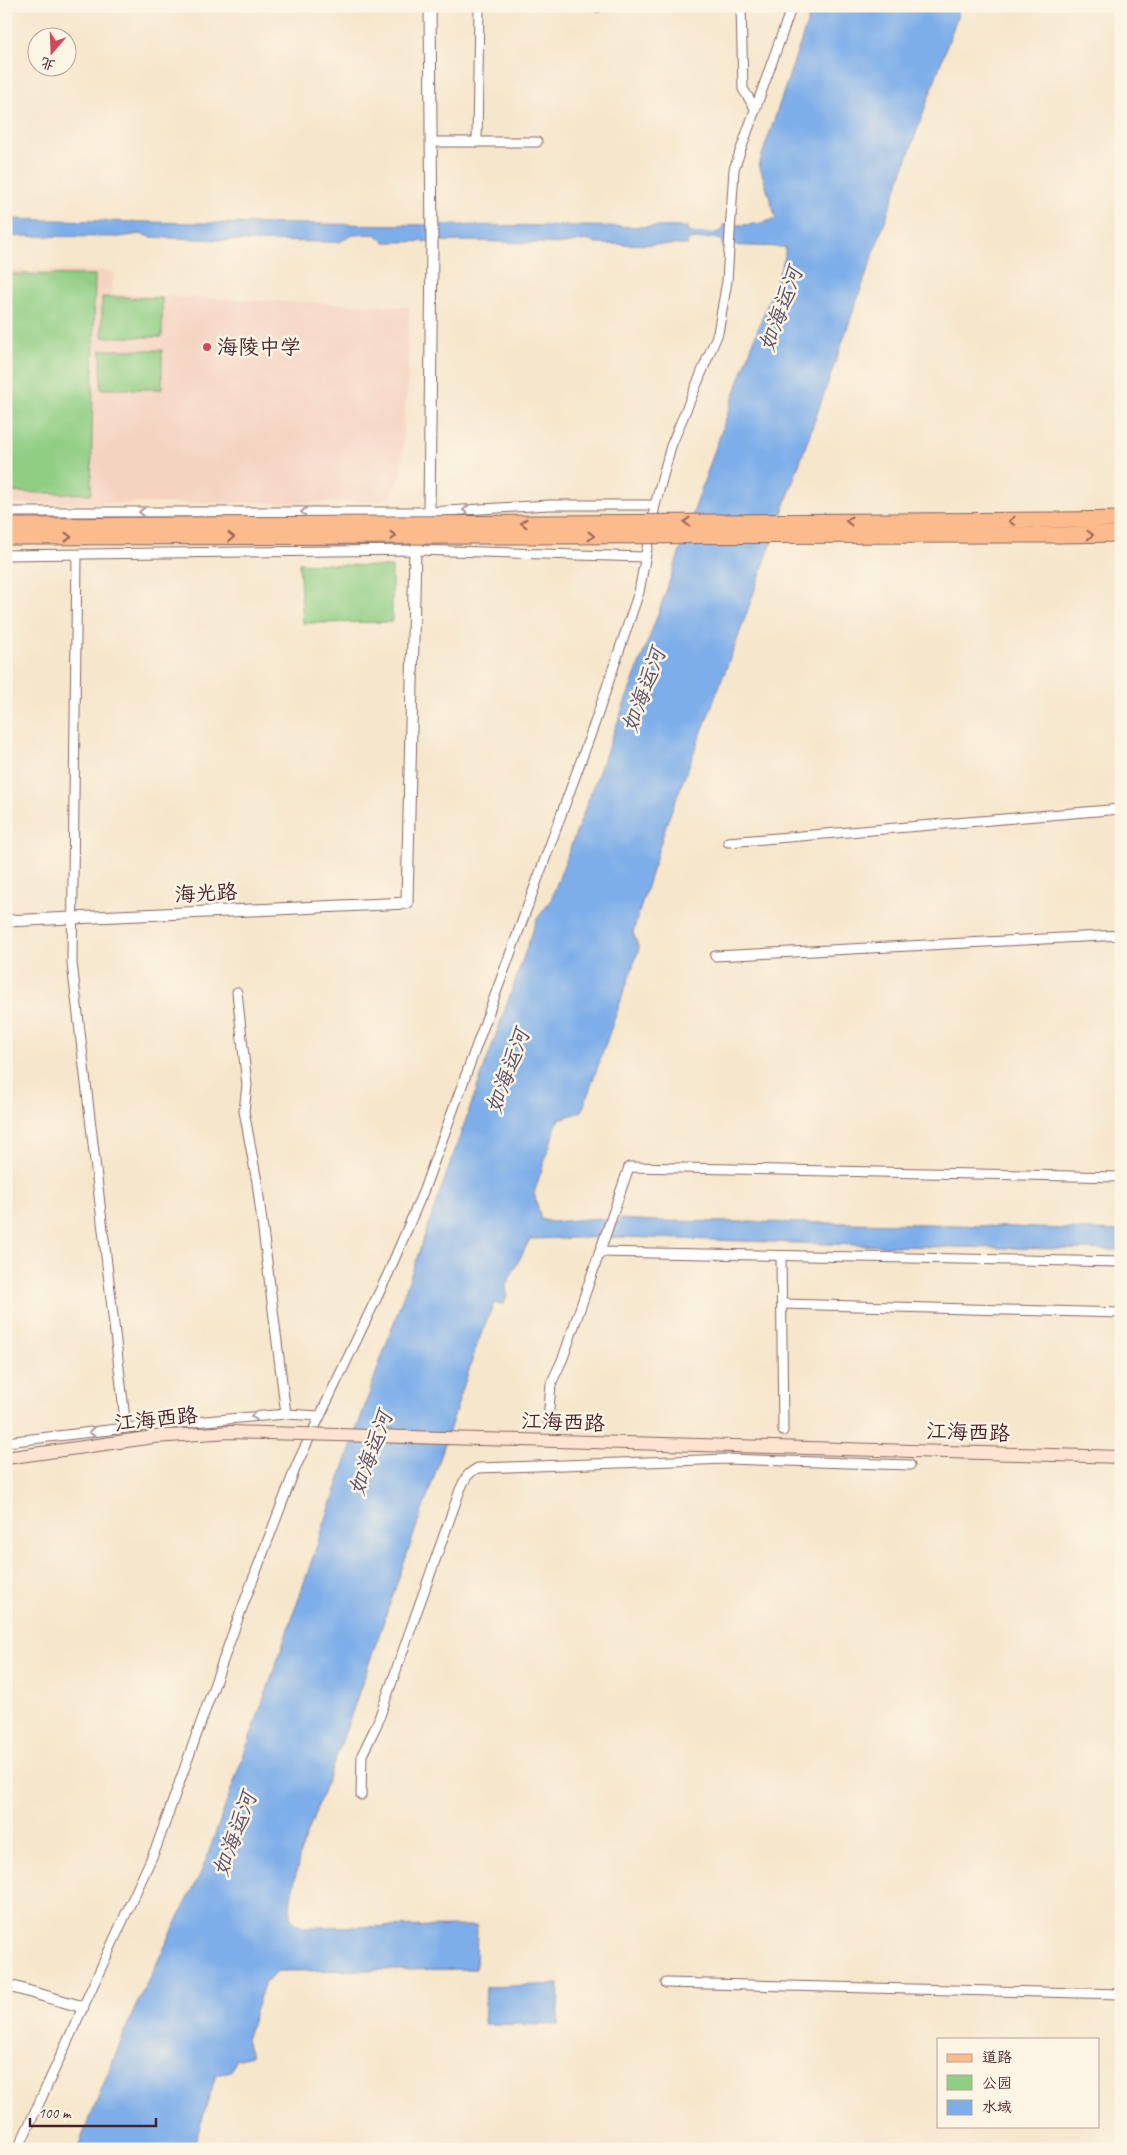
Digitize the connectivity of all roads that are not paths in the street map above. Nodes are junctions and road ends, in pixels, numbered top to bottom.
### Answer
1 (430, 6) edge
2 (478, 6) edge
3 (741, 6) edge
4 (792, 6) edge
5 (755, 108) junction
6 (432, 142) junction
7 (477, 142) junction
8 (537, 142) dead end
9 (655, 506) junction
10 (6, 512) edge
11 (429, 512) junction
12 (1121, 519) edge
13 (1060, 528) junction
14 (13, 531) edge
15 (1121, 534) edge
16 (415, 550) junction
17 (6, 555) edge
18 (77, 555) junction
19 (645, 557) junction
20 (1121, 809) edge
21 (728, 842) dead end
22 (72, 918) junction
23 (6, 921) edge
24 (1121, 935) edge
25 (715, 956) dead end
26 (237, 992) dead end
27 (1121, 1177) edge
28 (599, 1252) junction
29 (781, 1256) junction
30 (1121, 1262) edge
31 (782, 1304) junction
32 (1121, 1313) edge
33 (286, 1414) junction
34 (320, 1416) junction
35 (548, 1421) dead end
36 (126, 1428) junction
37 (783, 1431) dead end
38 (6, 1442) edge
39 (1121, 1457) edge
40 (6, 1458) edge
41 (910, 1465) dead end
42 (361, 1795) dead end
43 (666, 1983) dead end
44 (6, 1984) edge
45 (1121, 1994) edge
46 (83, 2007) junction
47 (18, 2149) edge

1 - 6 street
2 - 7 street
3 - 5 street
4 - 5 street
5 - 9 street
6 - 7 street
6 - 11 street
7 - 8 street
9 -> 11 street
9 - 19 street
11 -> 10 street
11 - 16 street
12 - 13 main road
13 - 14 main road, bridge
13 -> 15 main road
16 - 18 street
16 - 19 street
16 - 22 street, 海光路
17 - 18 street
18 - 22 street
19 - 34 street
20 - 21 street
22 - 23 street, 海光路
22 - 36 street
24 - 25 street
26 - 33 street
27 - 28 street
28 - 29 street
28 - 35 street
29 - 30 street
29 - 31 street
31 - 32 street
31 - 37 street
33 - 34 street
33 -> 36 street
34 - 46 street
36 -> 38 street
39 - 40 main road, 江海西路, bridge
41 - 42 street
43 - 45 street
44 - 46 street
46 - 47 street

